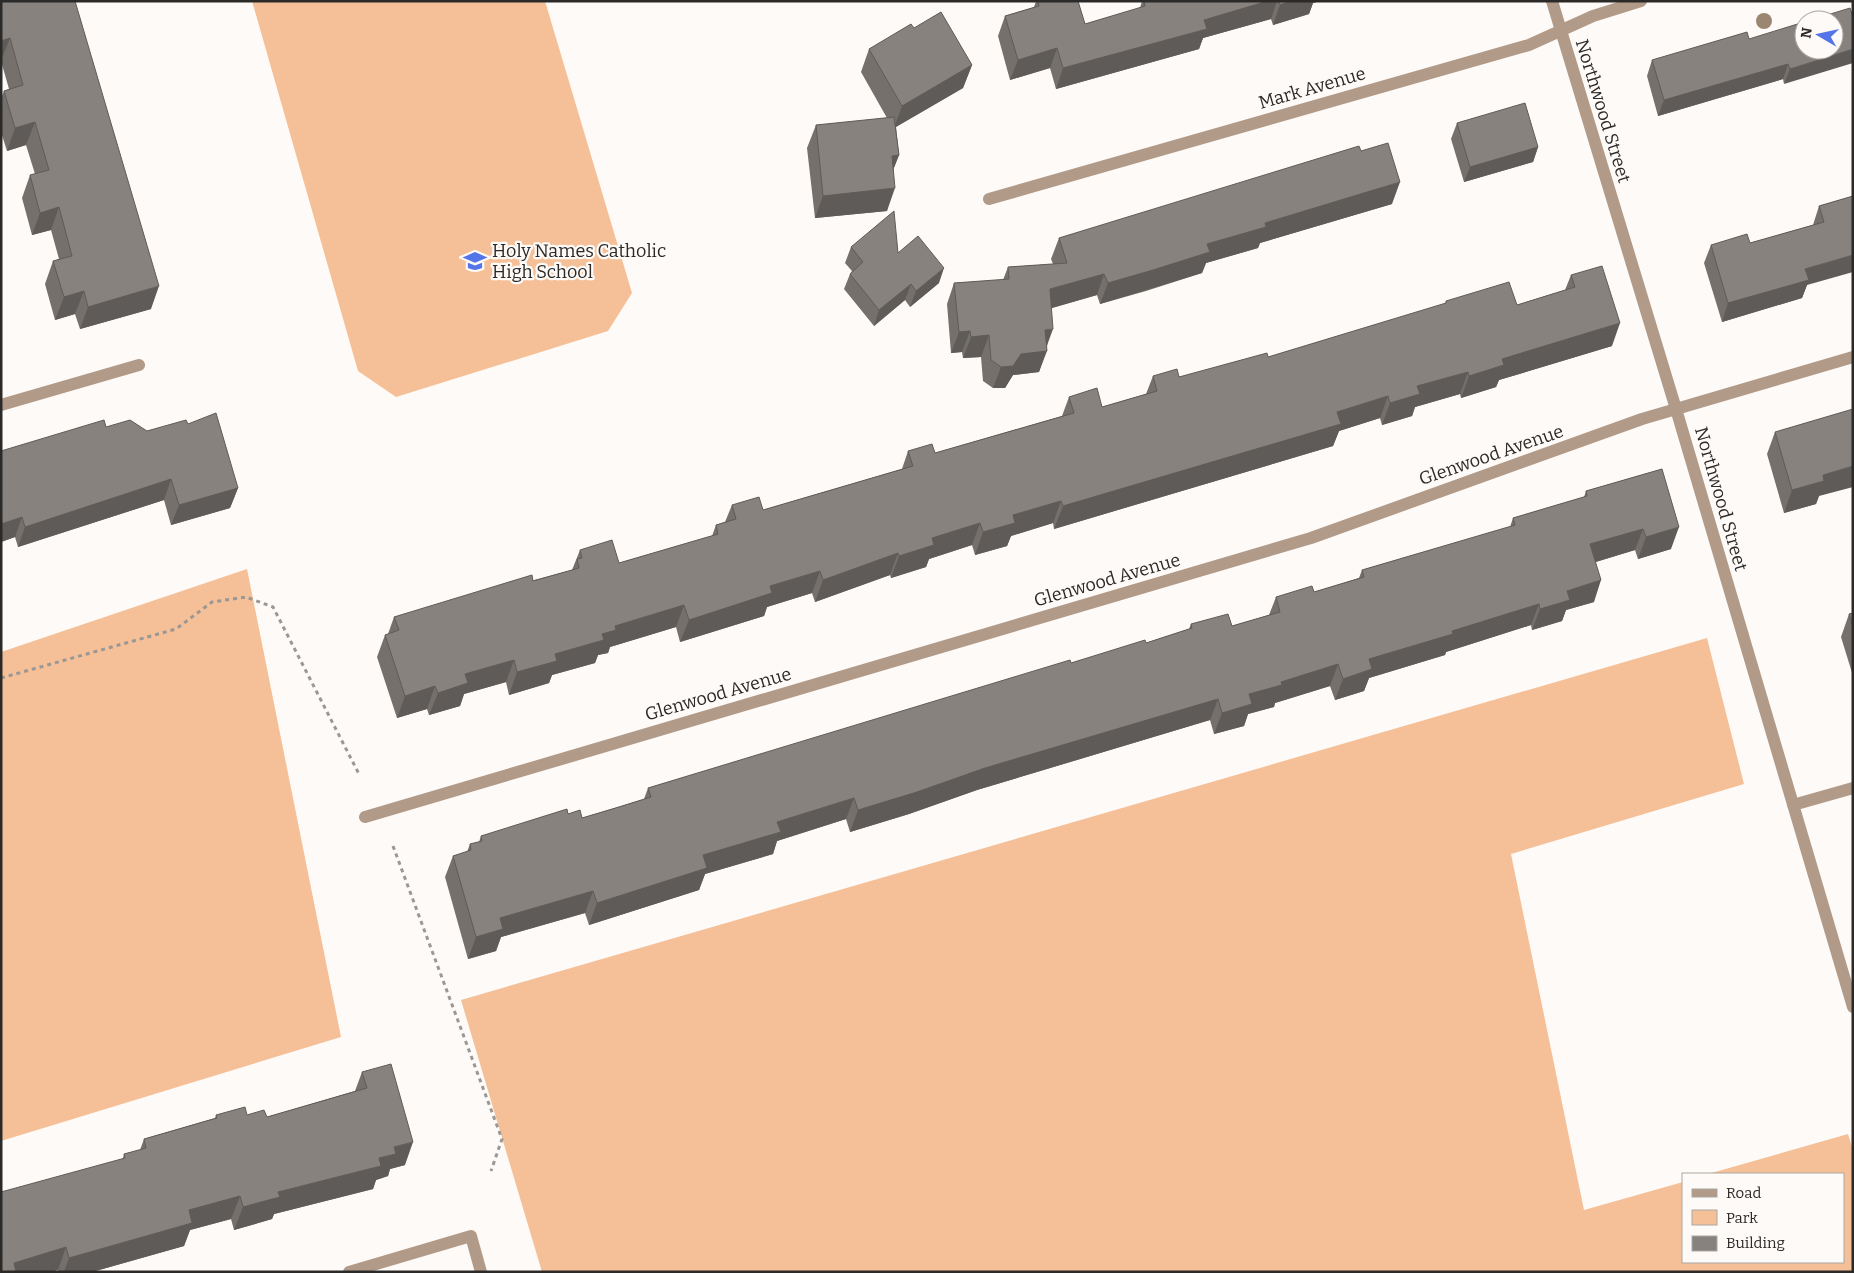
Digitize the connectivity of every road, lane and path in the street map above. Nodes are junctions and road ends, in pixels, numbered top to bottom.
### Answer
1 (1552, 1) edge
2 (1642, 1) edge
3 (1560, 30) junction
4 (989, 199) dead end
5 (1853, 357) edge
6 (138, 365) dead end
7 (1, 405) edge
8 (1676, 409) junction
9 (1, 678) edge
10 (360, 776) dead end
11 (1853, 788) edge
12 (1793, 805) junction
13 (364, 817) dead end
14 (393, 846) dead end
15 (1853, 1007) edge
16 (492, 1171) dead end
17 (349, 1272) edge
18 (481, 1272) edge

1 - 3 street, Northwood Street
2 - 3 street, Mark Avenue
3 - 4 street, Mark Avenue
3 - 8 street, Northwood Street
5 - 8 street, Glenwood Avenue
6 - 7 street
8 - 12 street, Northwood Street
8 - 13 street, Glenwood Avenue
9 - 10 path
11 - 12 street
12 - 15 street, Northwood Street
14 - 16 path
17 - 18 street

